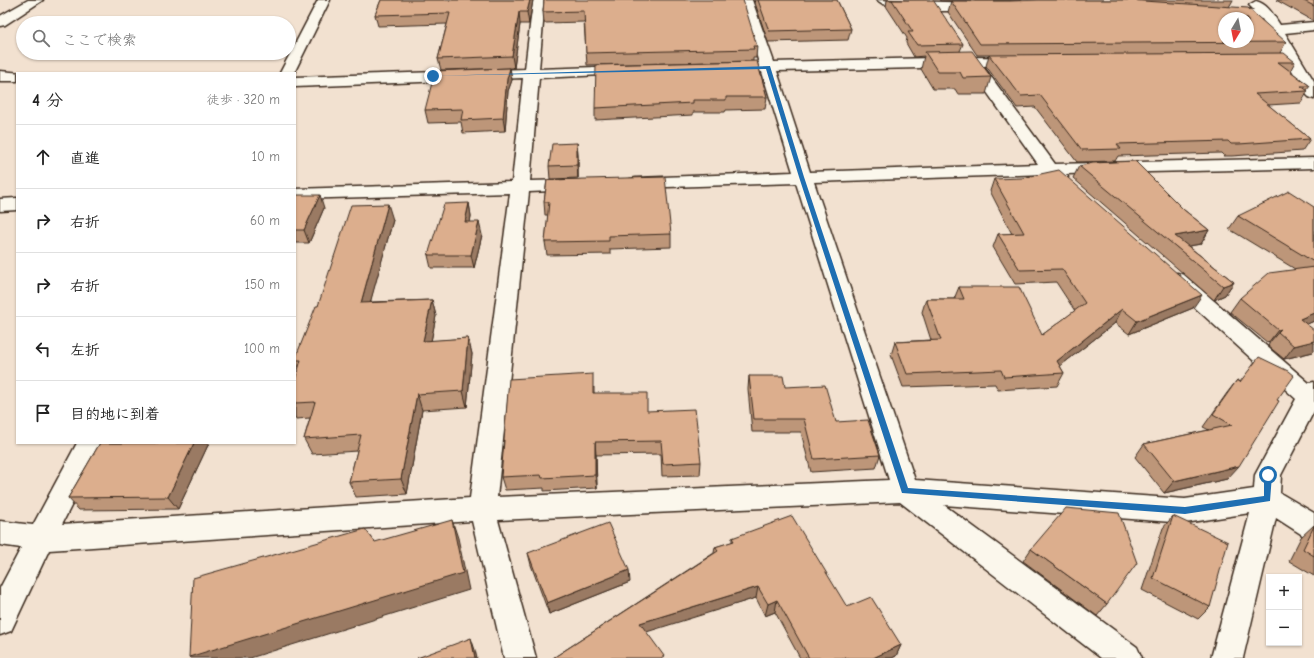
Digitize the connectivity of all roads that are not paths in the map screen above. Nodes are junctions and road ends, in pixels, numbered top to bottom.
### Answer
1 (37, 0) edge
2 (324, 0) edge
3 (539, 0) edge
4 (746, 0) edge
5 (883, 0) edge
6 (1250, 0) edge
7 (934, 4) edge
8 (991, 7) edge
9 (1212, 11) edge
10 (1267, 15) junction
11 (0, 22) edge
12 (948, 25) edge
13 (1314, 26) edge
14 (1276, 30) junction
15 (960, 43) edge
16 (296, 55) edge
17 (1292, 58) junction
18 (1277, 59) edge
19 (294, 60) edge
20 (1035, 60) edge
21 (972, 61) junction
22 (768, 67) junction
23 (713, 68) edge
24 (642, 70) edge
25 (288, 72) edge
26 (531, 73) junction
27 (0, 76) edge
28 (16, 76) edge
29 (296, 82) edge
30 (1314, 94) edge
31 (1314, 163) edge
32 (1050, 169) junction
33 (802, 177) junction
34 (622, 183) edge
35 (591, 184) edge
36 (520, 187) junction
37 (1074, 189) edge
38 (296, 194) edge
39 (16, 204) edge
40 (0, 205) edge
41 (1162, 267) edge
42 (1312, 394) edge
43 (89, 444) edge
44 (905, 491) junction
45 (1267, 499) junction
46 (482, 509) junction
47 (1314, 527) edge
48 (0, 533) edge
49 (40, 538) junction
50 (0, 621) edge
51 (520, 658) edge
52 (1126, 658) edge
53 (1227, 658) edge

1 - 11 street
2 - 16 street
3 - 26 street
4 - 22 street
5 - 7 street
6 - 10 street
7 - 8 street
7 - 12 street
9 - 10 street
10 - 14 street
13 - 14 street
14 - 17 street
15 - 21 street
17 - 18 street
17 - 30 street
19 - 25 street
20 - 21 street
21 - 22 street
21 - 32 street
22 - 23 street
22 - 33 street
24 - 26 street
26 - 29 street
26 - 36 street
27 - 28 street
31 - 32 street
32 - 33 street
32 - 37 street
33 - 34 street
33 - 44 street
35 - 36 street
36 - 38 street
36 - 46 street
39 - 40 street
41 - 42 street
42 - 45 street
43 - 49 street
44 - 45 street
44 - 46 street
44 - 52 street
45 - 47 street
45 - 53 street
46 - 49 street
46 - 51 street
48 - 49 street
49 - 50 street

